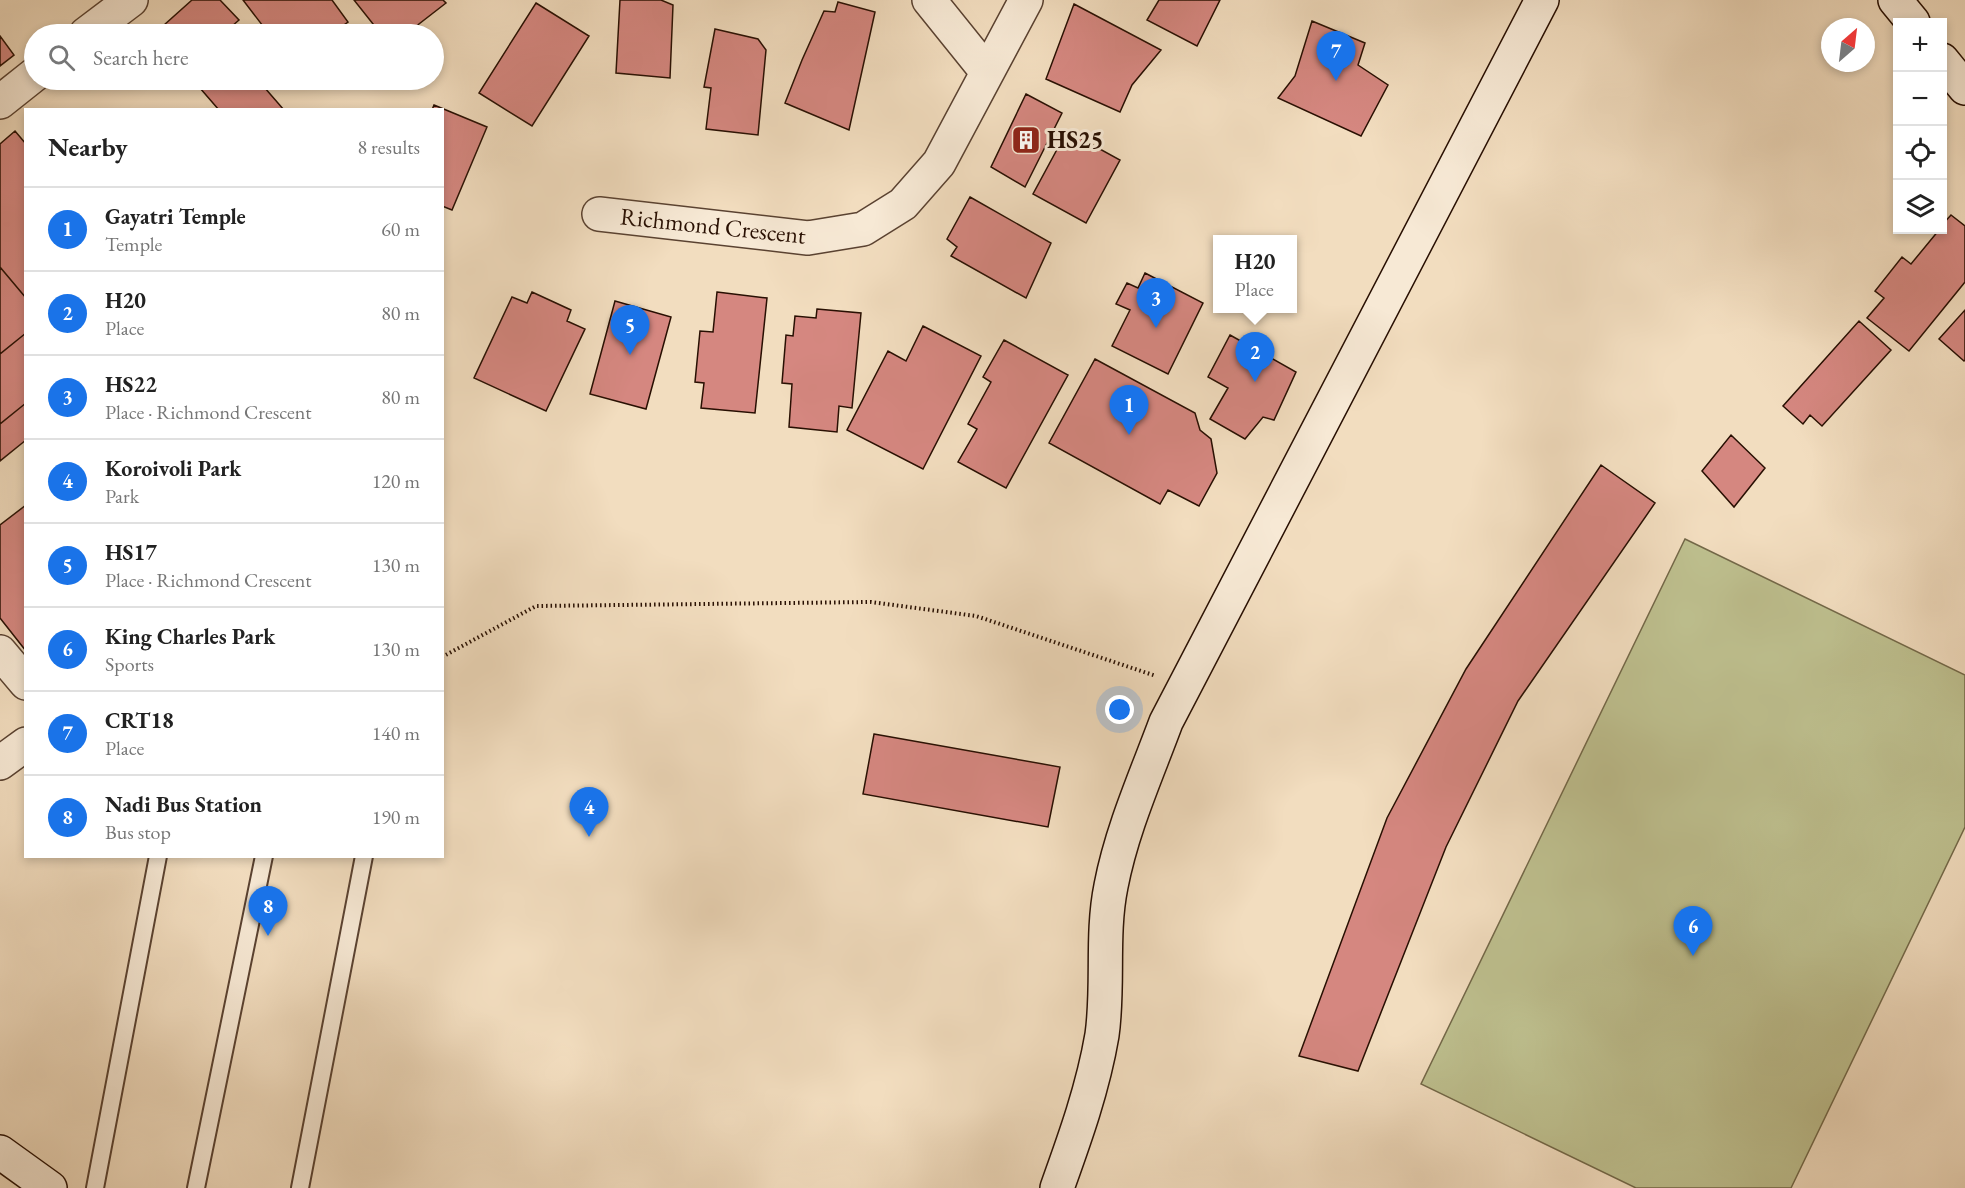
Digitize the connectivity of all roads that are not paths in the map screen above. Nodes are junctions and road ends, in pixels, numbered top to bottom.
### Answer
1 (130, 0) edge
2 (929, 0) edge
3 (1026, 0) edge
4 (1542, 0) edge
5 (1895, 0) edge
6 (1910, 18) edge
7 (100, 24) edge
8 (1947, 66) edge
9 (987, 72) junction
10 (24, 83) edge
11 (1965, 88) edge
12 (0, 102) edge
13 (599, 214) dead end
14 (0, 652) edge
15 (24, 681) edge
16 (24, 745) edge
17 (0, 763) edge
18 (158, 858) edge
19 (264, 858) edge
20 (364, 858) edge
21 (0, 1152) edge
22 (50, 1188) edge
23 (95, 1188) edge
24 (196, 1188) edge
25 (300, 1188) edge
26 (1057, 1188) edge

1 - 7 main road
2 - 9 main road
3 - 9 main road, Richmond Crescent
4 - 26 main road
5 - 6 main road
8 - 11 main road
9 - 13 main road, Richmond Crescent
10 - 12 main road
14 - 15 main road
16 - 17 main road
18 - 23 lane
19 - 24 lane
20 - 25 lane
21 - 22 main road

